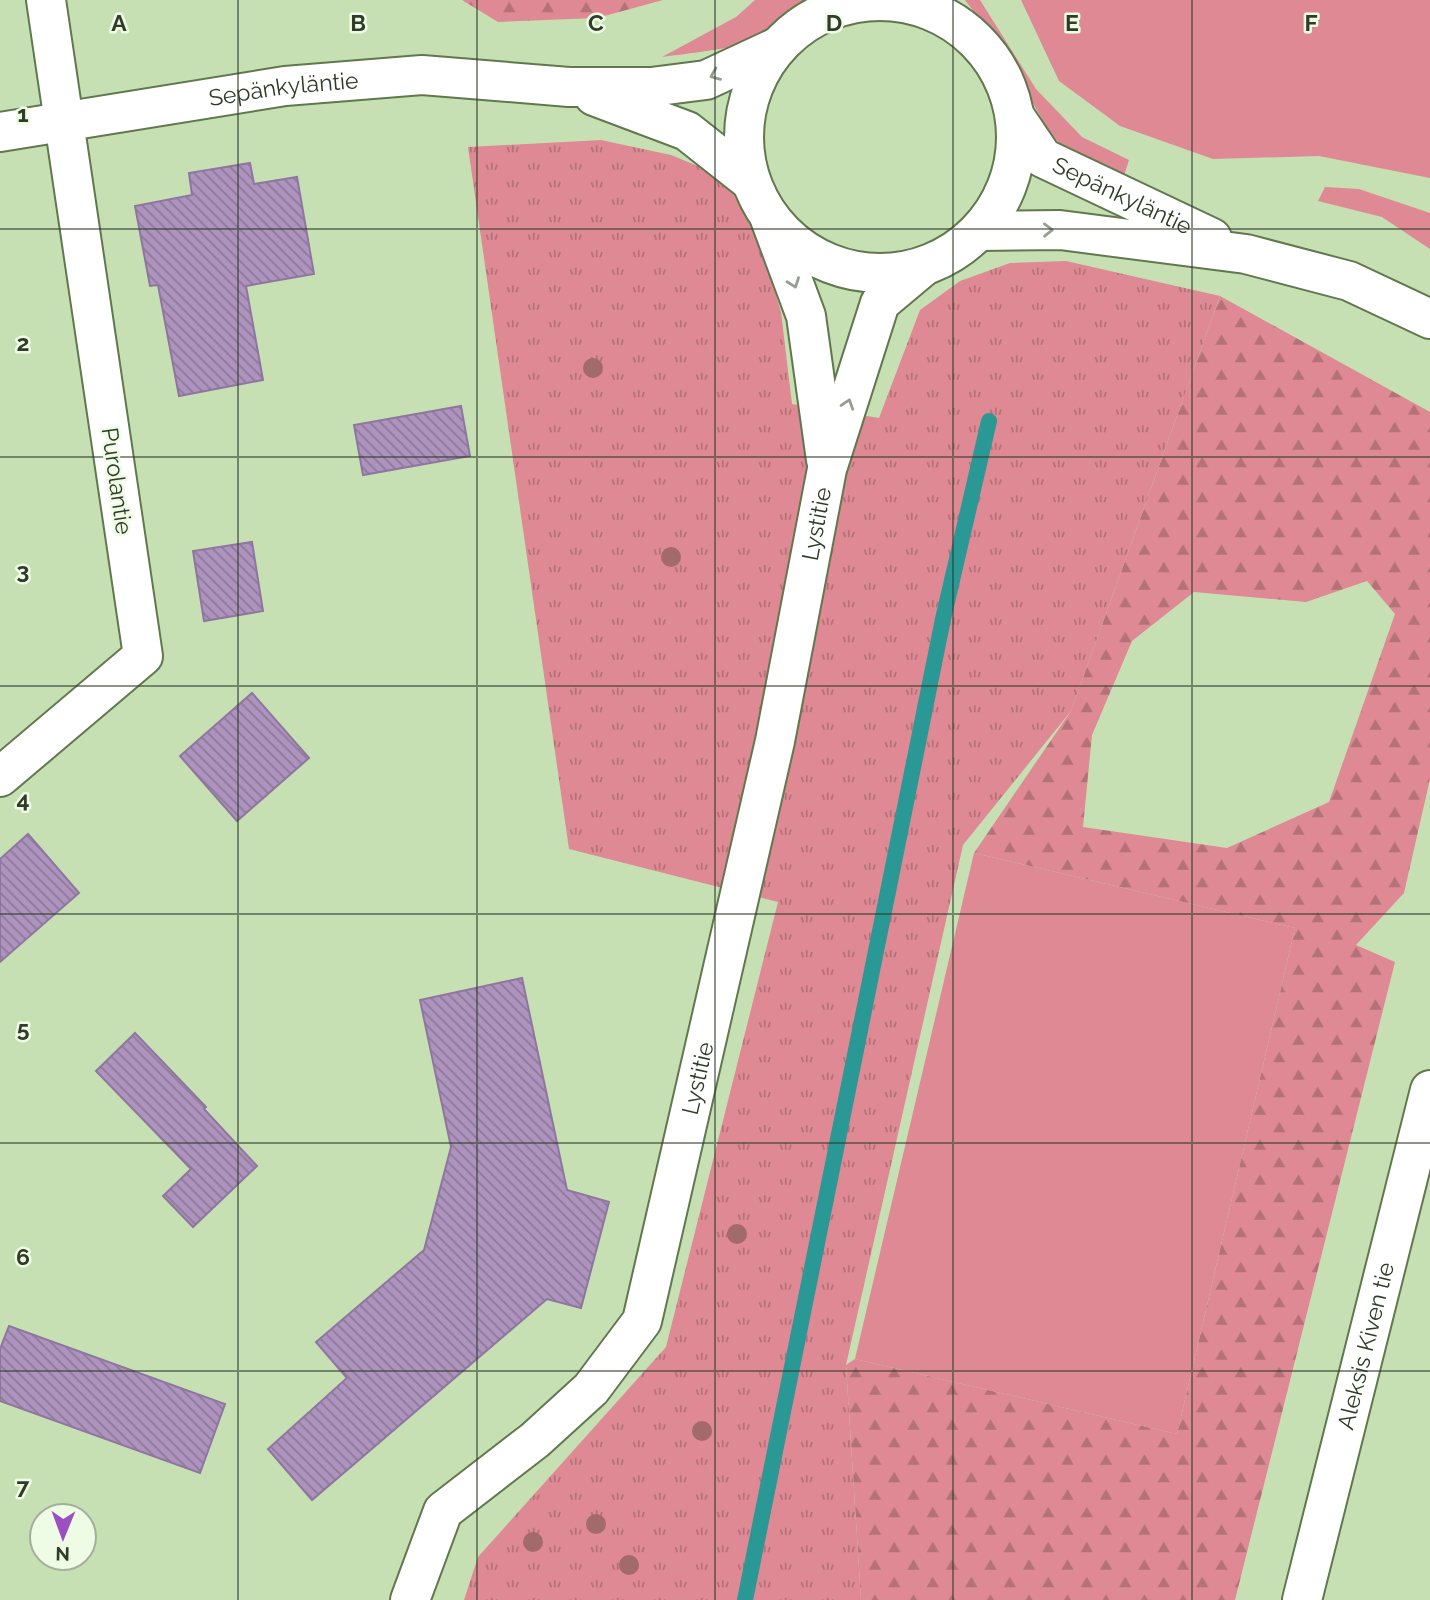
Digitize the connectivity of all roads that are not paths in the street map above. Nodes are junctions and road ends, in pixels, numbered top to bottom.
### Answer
1 (46, 0) edge
2 (832, 5) edge
3 (934, 7) edge
4 (777, 47) junction
5 (569, 87) junction
6 (1016, 118) junction
7 (64, 121) junction
8 (0, 132) edge
9 (749, 180) junction
10 (770, 219) junction
11 (979, 231) junction
12 (1246, 254) junction
13 (923, 267) junction
14 (1430, 318) edge
15 (827, 469) junction
16 (0, 776) edge
17 (1430, 1090) edge
18 (410, 1600) edge
19 (1302, 1600) edge

1 - 7 street
2 - 3 street
2 - 4 street
3 - 6 street
4 -> 5 street, Sepänkyläntie
4 - 9 street
5 - 7 street, Sepänkyläntie
5 - 9 street, Sepänkyläntie
6 - 11 street
6 - 12 street, Sepänkyläntie
7 - 8 street, Sepänkyläntie
7 - 16 street, Purolantie
9 - 10 street
10 - 13 street
10 -> 15 street, Lystitie
11 -> 12 street, Sepänkyläntie
11 - 13 street
12 - 14 street, Sepänkyläntie
15 -> 13 street, Lystitie
15 - 18 street, Lystitie
17 - 19 street, Aleksis Kiven tie

